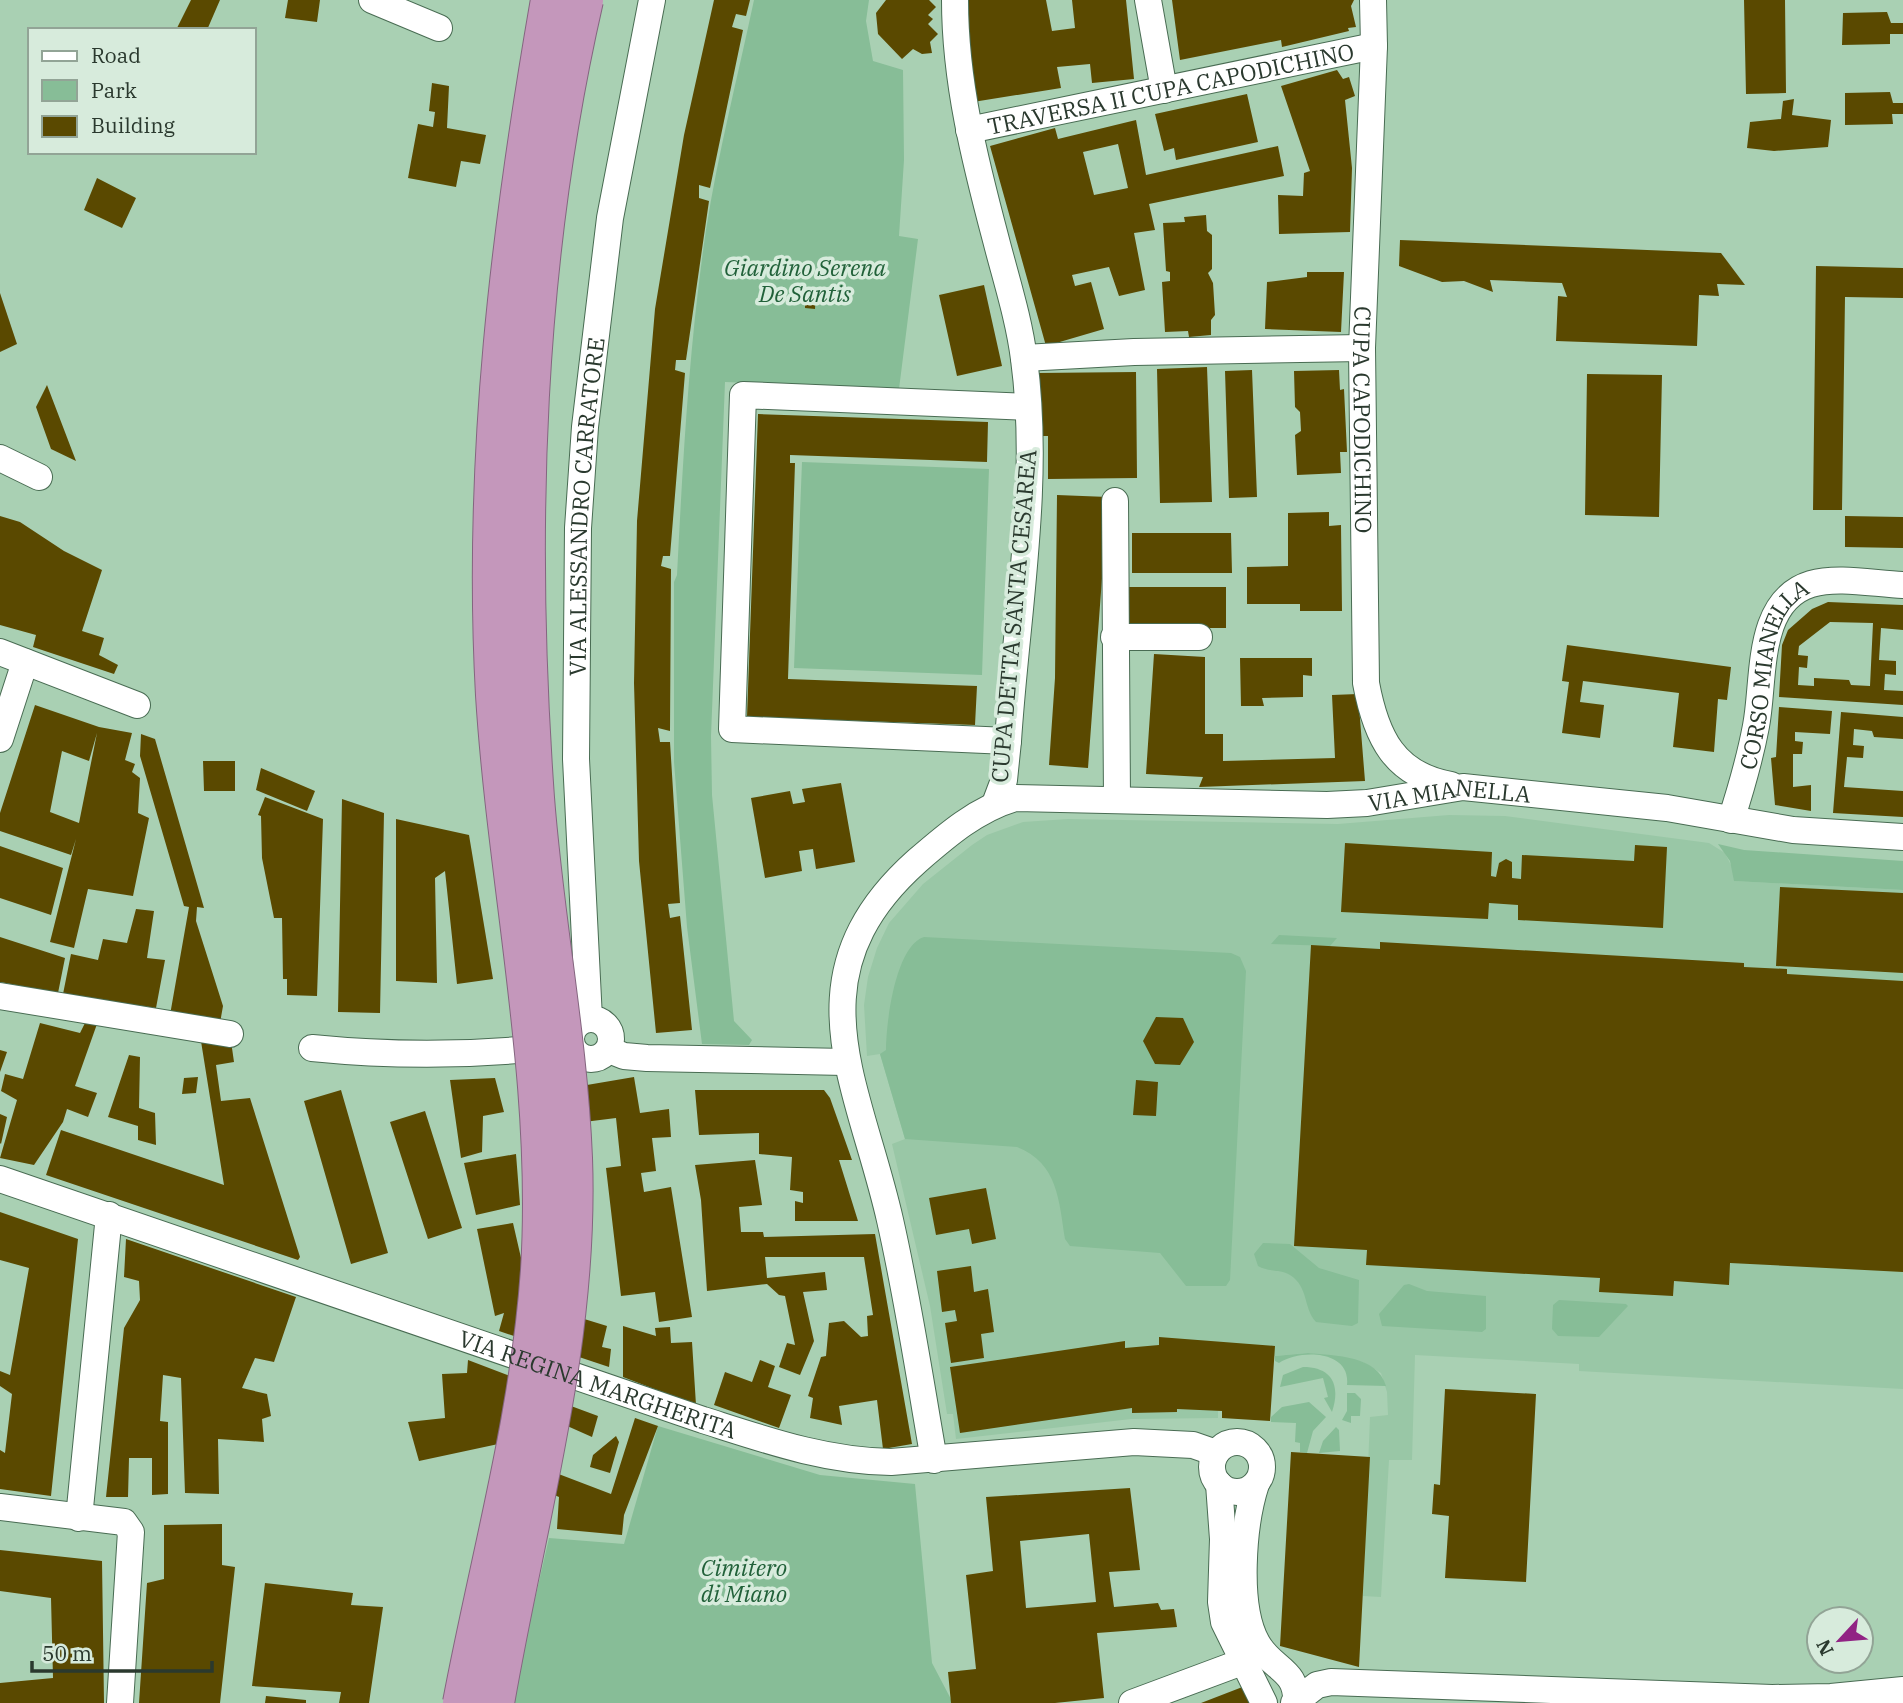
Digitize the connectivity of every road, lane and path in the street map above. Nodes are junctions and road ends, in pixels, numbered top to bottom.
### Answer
1 (372, 0) edge
2 (550, 0) edge
3 (583, 0) edge
4 (652, 0) edge
5 (955, 0) edge
6 (1148, 0) edge
7 (1373, 0) edge
8 (439, 28) dead end
9 (1374, 46) junction
10 (1164, 90) junction
11 (969, 130) junction
12 (1362, 348) junction
13 (1024, 358) junction
14 (1028, 407) junction
15 (0, 458) edge
16 (39, 477) dead end
17 (1115, 501) dead end
18 (1903, 585) edge
19 (1114, 637) junction
20 (1199, 637) dead end
21 (0, 652) edge
22 (25, 662) junction
23 (137, 705) dead end
24 (0, 739) edge
25 (1008, 741) junction
26 (1464, 788) junction
27 (1116, 799) junction
28 (995, 804) junction
29 (1731, 820) junction
30 (1903, 837) edge
31 (0, 996) edge
32 (589, 1019) junction
33 (230, 1034) dead end
34 (572, 1044) junction
35 (312, 1048) dead end
36 (609, 1050) junction
37 (845, 1062) junction
38 (0, 1178) edge
39 (109, 1215) junction
40 (1216, 1452) junction
41 (934, 1460) junction
42 (1219, 1484) junction
43 (1256, 1484) junction
44 (0, 1507) edge
45 (79, 1518) junction
46 (1242, 1662) junction
47 (1903, 1690) edge
48 (120, 1703) edge
49 (463, 1703) edge
50 (495, 1703) edge
51 (1132, 1703) edge
52 (1264, 1703) edge
53 (1295, 1703) edge

1 - 8 street
2 - 49 highway, bridge
3 - 50 highway, bridge
4 - 32 street, VIA ALESSANDRO CARRATORE
5 - 11 street, CUPA DETTA SANTA CESAREA
6 - 10 street
7 - 9 street, CUPA CAPODICHINO
9 - 10 street, TRAVERSA II CUPA CAPODICHINO
9 - 12 street, CUPA CAPODICHINO
10 - 11 street, TRAVERSA II CUPA CAPODICHINO
11 - 13 street, CUPA DETTA SANTA CESAREA
12 - 13 street
12 - 26 street, CUPA CAPODICHINO
13 - 14 street, CUPA DETTA SANTA CESAREA
14 - 25 street, CUPA DETTA SANTA CESAREA
14 - 25 street
15 - 16 street
17 - 19 street
18 - 29 street, CORSO MIANELLA
19 - 20 street
19 - 27 street
21 - 22 street
22 - 23 street
22 - 24 street
25 - 28 street, CUPA DETTA SANTA CESAREA
26 - 27 street, VIA MIANELLA
26 - 29 street, VIA MIANELLA
27 - 28 street, VIA MIANELLA
28 - 37 street, CUPA DETTA SANTA CESAREA
29 - 30 street, VIA MIANELLA
31 - 33 street
32 - 34 street
32 - 36 street
34 - 35 street
34 - 36 street
36 - 37 street
37 - 41 street, CUPA DETTA SANTA CESAREA
38 - 39 street, VIA REGINA MARGHERITA
39 - 41 street, VIA REGINA MARGHERITA
39 - 45 street
40 - 41 street, VIA REGINA MARGHERITA
40 - 42 street
40 - 43 street
42 - 43 street
42 - 46 street
43 - 53 street
44 - 45 street
45 - 48 street
46 - 51 street
46 - 52 street
47 - 53 street

